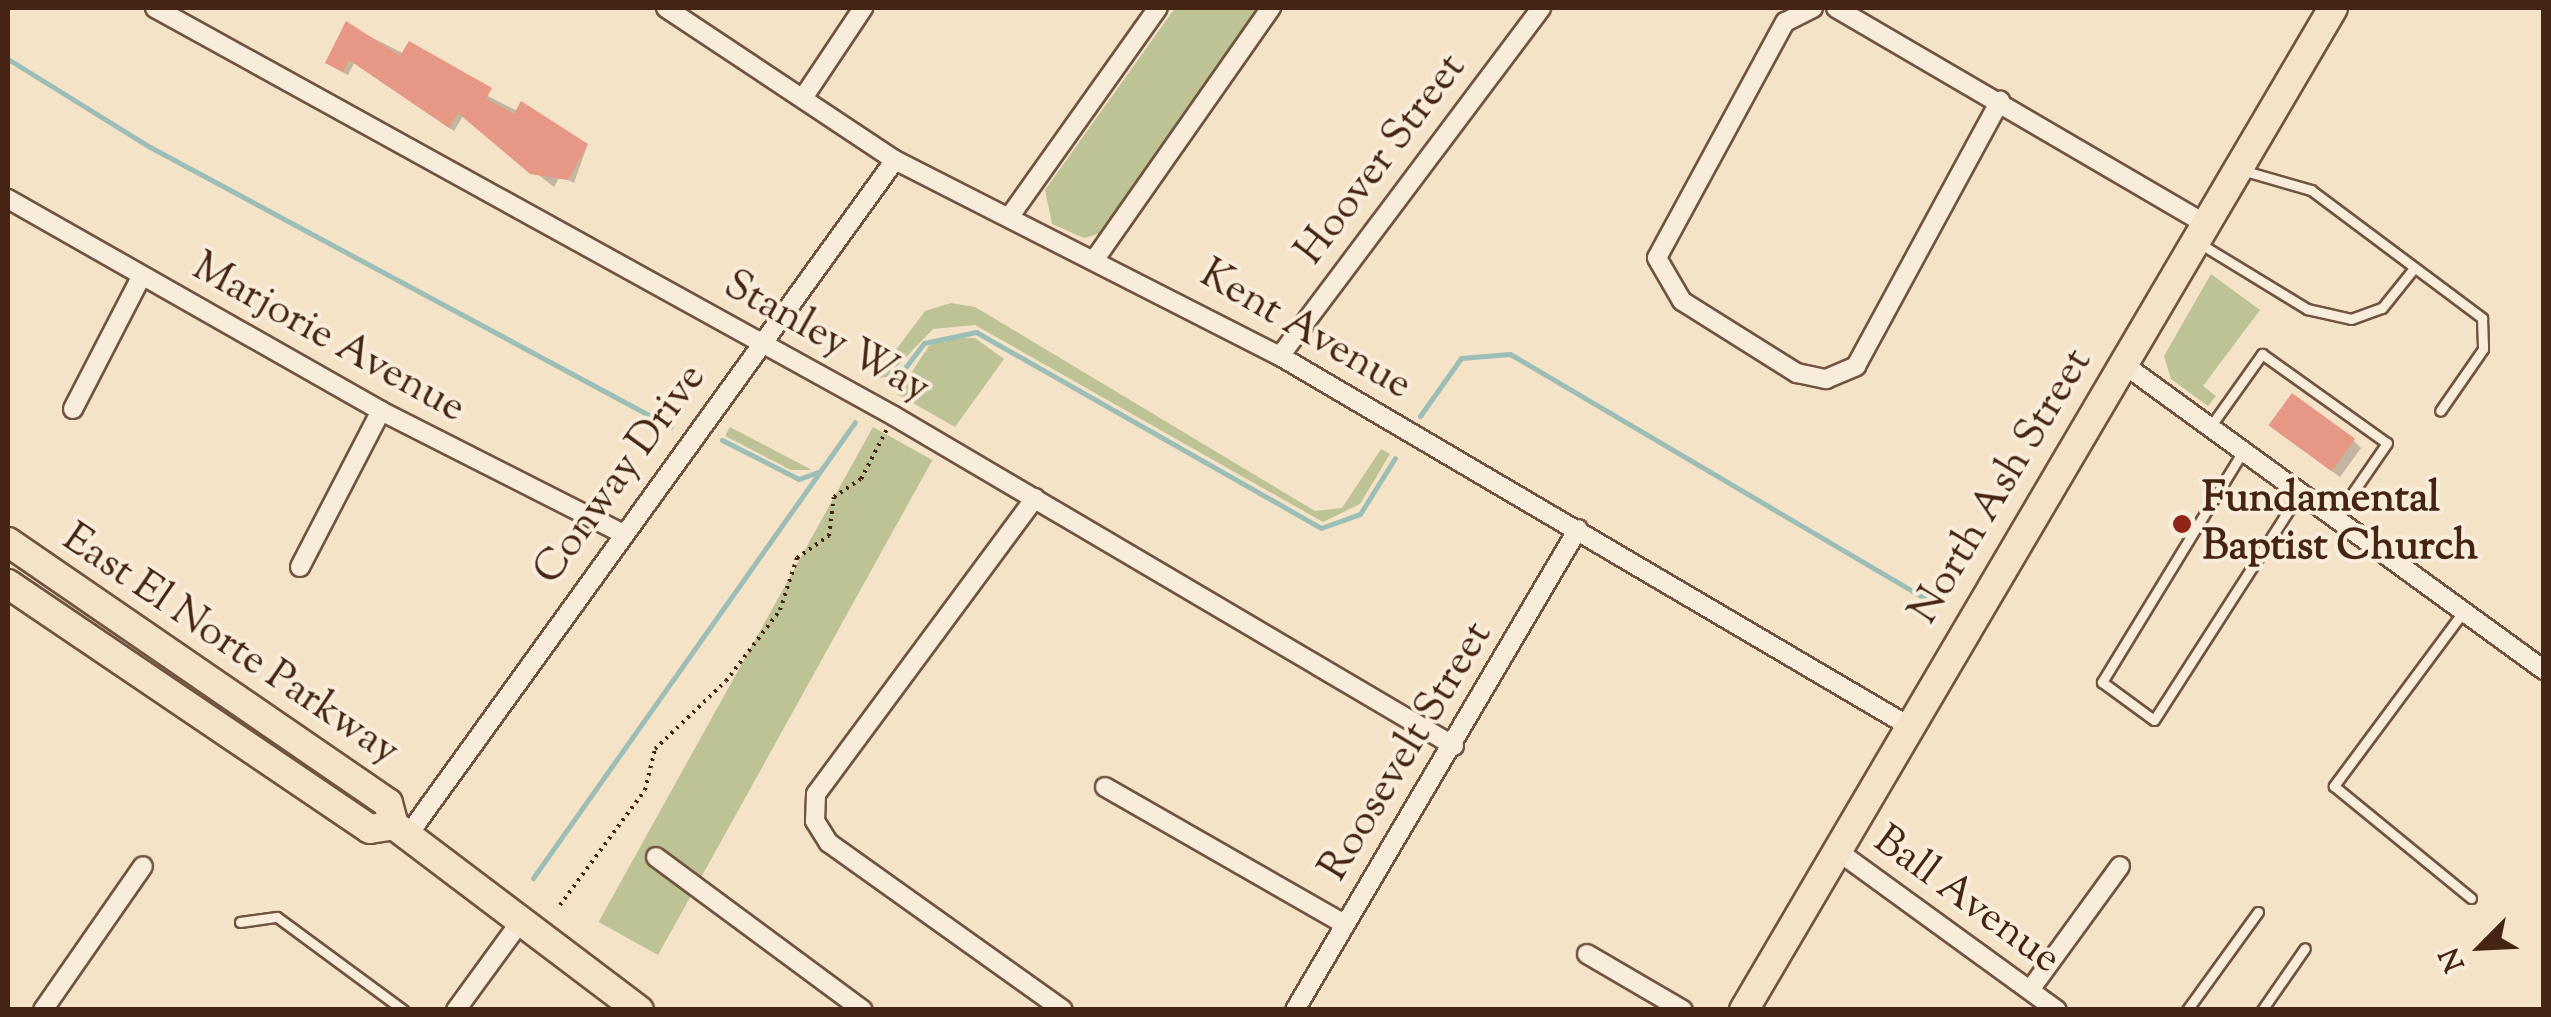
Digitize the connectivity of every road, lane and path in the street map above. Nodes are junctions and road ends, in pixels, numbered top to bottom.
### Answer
1 (155, 8) edge
2 (666, 8) edge
3 (863, 8) edge
4 (1158, 8) edge
5 (1271, 8) edge
6 (1541, 8) edge
7 (1813, 8) edge
8 (1836, 8) edge
9 (2333, 8) edge
10 (805, 95) junction
11 (2000, 101) junction
12 (895, 160) junction
13 (2237, 168) junction
14 (8, 199) edge
15 (1010, 216) junction
16 (2200, 232) junction
17 (1095, 259) junction
18 (2414, 268) junction
19 (141, 277) junction
20 (764, 342) junction
21 (1280, 356) junction
22 (2122, 363) junction
23 (73, 410) dead end
24 (381, 411) junction
25 (2440, 411) dead end
26 (894, 416) junction
27 (2210, 427) junction
28 (2244, 452) junction
29 (2300, 493) junction
30 (1035, 498) junction
31 (2335, 518) junction
32 (1578, 529) junction
33 (619, 532) junction
34 (8, 542) edge
35 (300, 567) dead end
36 (8, 584) edge
37 (2463, 612) junction
38 (2544, 670) edge
39 (1907, 725) junction
40 (1454, 746) junction
41 (1105, 787) dead end
42 (401, 830) junction
43 (1835, 849) junction
44 (656, 857) dead end
45 (143, 866) dead end
46 (2120, 866) dead end
47 (2471, 898) dead end
48 (560, 905) dead end
49 (2258, 912) dead end
50 (522, 921) junction
51 (240, 922) dead end
52 (1344, 924) junction
53 (2305, 948) dead end
54 (1586, 954) dead end
55 (2030, 990) junction
56 (1060, 1009) edge
57 (44, 1010) edge
58 (403, 1010) edge
59 (456, 1010) edge
60 (639, 1010) edge
61 (862, 1010) edge
62 (1295, 1010) edge
63 (1683, 1010) edge
64 (1744, 1010) edge
65 (2057, 1010) edge
66 (2187, 1010) edge
67 (2262, 1010) edge

1 - 20 street, Stanley Way
2 - 10 street, Kent Avenue
3 - 10 street
4 - 15 street
5 - 17 street
6 - 21 street, Hoover Street
7 - 11 street
8 - 11 street
9 - 13 main road, North Ash Street
10 - 12 street, Kent Avenue
11 - 16 street
12 - 15 street, Kent Avenue
12 - 20 street, Conway Drive
13 - 16 main road, North Ash Street
13 - 18 lane
14 - 19 street, Marjorie Avenue
15 - 17 street, Kent Avenue
16 - 18 lane
16 - 22 main road, North Ash Street
17 - 21 street, Kent Avenue
18 - 25 lane
19 - 23 street
19 - 24 street, Marjorie Avenue
20 - 26 street, Stanley Way
20 - 33 street, Conway Drive
21 - 32 street, Kent Avenue
22 - 27 street
22 - 39 main road, North Ash Street
24 - 33 street, Marjorie Avenue
24 - 35 street
26 - 30 street, Stanley Way
26 - 48 path
27 - 28 street
27 - 31 lane
28 - 29 street
28 - 29 lane
29 - 31 street
30 - 40 street, Stanley Way
30 - 56 street
31 - 37 street
32 - 39 street, Kent Avenue
32 - 40 street, Roosevelt Street
33 - 42 street, Conway Drive
34 - 42 main road, East El Norte Parkway
36 - 42 main road, East El Norte Parkway
37 - 38 street
37 - 47 lane
39 - 43 main road, North Ash Street
40 - 52 street, Roosevelt Street
41 - 52 street
42 - 50 main road, East El Norte Parkway
43 - 55 street, Ball Avenue
43 - 64 main road, North Ash Street
44 - 61 street
45 - 57 street
46 - 55 street
49 - 66 lane
50 - 59 street
50 - 60 main road, East El Norte Parkway
51 - 58 lane
52 - 62 street, Roosevelt Street
53 - 67 lane
54 - 63 street
55 - 65 street, Ball Avenue

